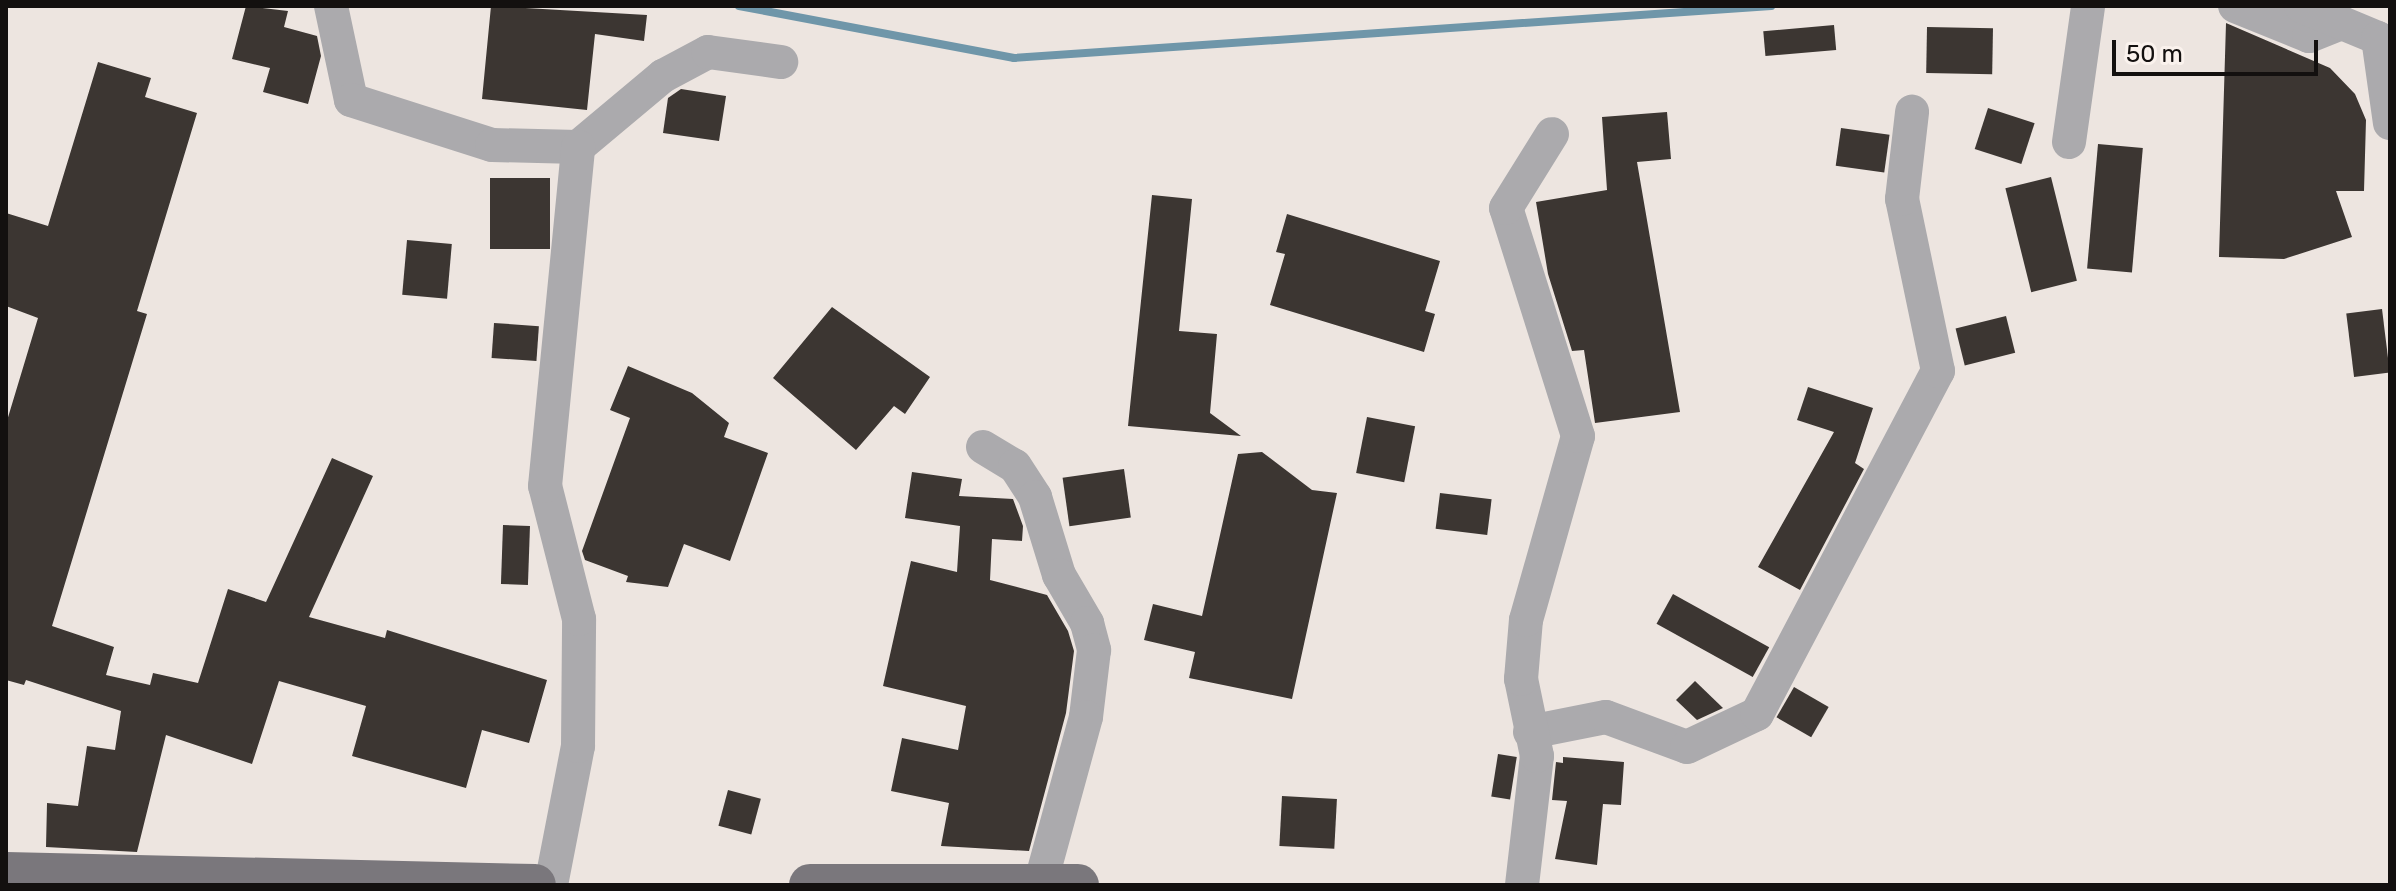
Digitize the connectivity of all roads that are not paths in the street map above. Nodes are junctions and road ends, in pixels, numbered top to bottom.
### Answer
1 (331, 6) edge
2 (2088, 6) edge
3 (2235, 6) edge
4 (2301, 6) edge
5 (2341, 23) junction
6 (781, 62) dead end
7 (1912, 112) dead end
8 (2390, 123) edge
9 (1552, 134) dead end
10 (2069, 142) dead end
11 (578, 147) junction
12 (983, 447) dead end
13 (1530, 732) junction
14 (6, 873) edge
15 (535, 885) edge
16 (551, 885) edge
17 (810, 885) edge
18 (957, 885) edge
19 (1040, 885) edge
20 (1078, 885) edge
21 (1522, 885) edge

1 - 11 street
2 - 10 street
3 - 5 street
4 - 5 street
5 - 8 street
6 - 11 street
7 - 13 street
9 - 13 street
11 - 16 street
12 - 19 street
13 - 21 street
14 - 15 main road
17 - 18 main road
18 - 19 main road
19 - 20 main road

